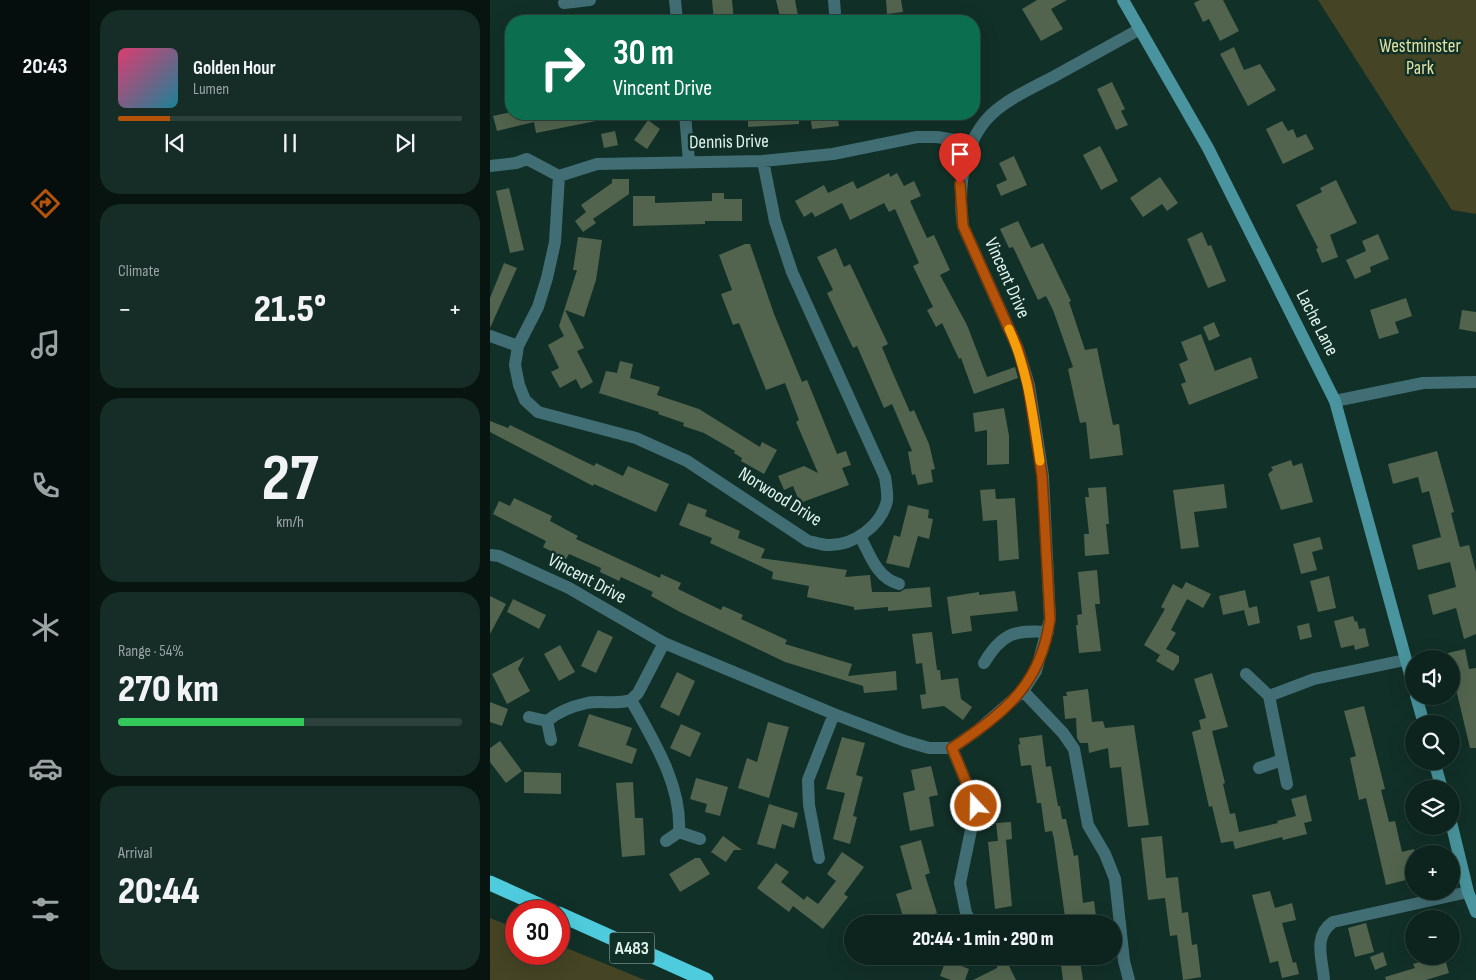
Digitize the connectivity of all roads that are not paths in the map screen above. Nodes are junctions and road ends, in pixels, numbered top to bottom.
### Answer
1 (583, 0) edge
2 (676, 0) edge
3 (1123, 0) edge
4 (564, 3) dead end
5 (677, 15) edge
6 (1140, 29) junction
7 (686, 120) edge
8 (973, 143) junction
9 (689, 161) junction
10 (763, 161) junction
11 (490, 166) edge
12 (559, 176) junction
13 (490, 336) edge
14 (518, 346) junction
15 (1476, 382) edge
16 (1335, 401) junction
17 (860, 536) junction
18 (490, 555) edge
19 (899, 584) dead end
20 (1048, 632) junction
21 (664, 643) junction
22 (1405, 660) joint
23 (984, 663) dead end
24 (1246, 674) dead end
25 (1023, 691) junction
26 (1269, 696) junction
27 (631, 700) junction
28 (834, 714) junction
29 (529, 717) dead end
30 (547, 721) junction
31 (551, 740) dead end
32 (952, 748) junction
33 (1282, 760) junction
34 (1259, 768) dead end
35 (1287, 784) dead end
36 (679, 832) junction
37 (1454, 835) edge
38 (700, 838) dead end
39 (666, 841) dead end
40 (819, 858) dead end
41 (490, 883) edge
42 (1468, 892) junction
43 (528, 900) edge
44 (1476, 912) edge
45 (967, 915) edge
46 (570, 919) edge
47 (1324, 979) dead end
48 (706, 980) edge
49 (1129, 980) edge

1 - 4 street
2 - 5 street
3 - 6 street, Lache Lane
6 - 8 street, Vincent Drive
6 - 16 street, Lache Lane
7 - 9 street
8 - 10 street, Dennis Drive
8 - 20 street, Vincent Drive
9 - 10 street, Dennis Drive
9 - 12 street, Dennis Drive
10 - 17 street, Norwood Drive
11 - 12 street
12 - 14 street, Norwood Drive
13 - 14 street
14 - 17 street, Norwood Drive
15 - 16 street
16 - 22 street, Lache Lane
17 - 19 street
18 - 21 street, Vincent Drive
20 - 23 street
20 - 25 street, Vincent Drive
21 - 27 street
21 - 28 street, Vincent Drive
22 - 26 street
24 - 26 street
25 - 32 street, Vincent Drive
25 - 49 street
26 - 33 street
27 - 30 street
27 - 36 street
28 - 32 street, Vincent Drive
28 - 40 street
29 - 30 street
30 - 31 street
32 - 45 street
33 - 34 street
33 - 35 street
36 - 38 street
36 - 39 street
37 - 42 street
41 - 43 highway
42 - 44 street
42 - 47 street
46 - 48 highway, A483

